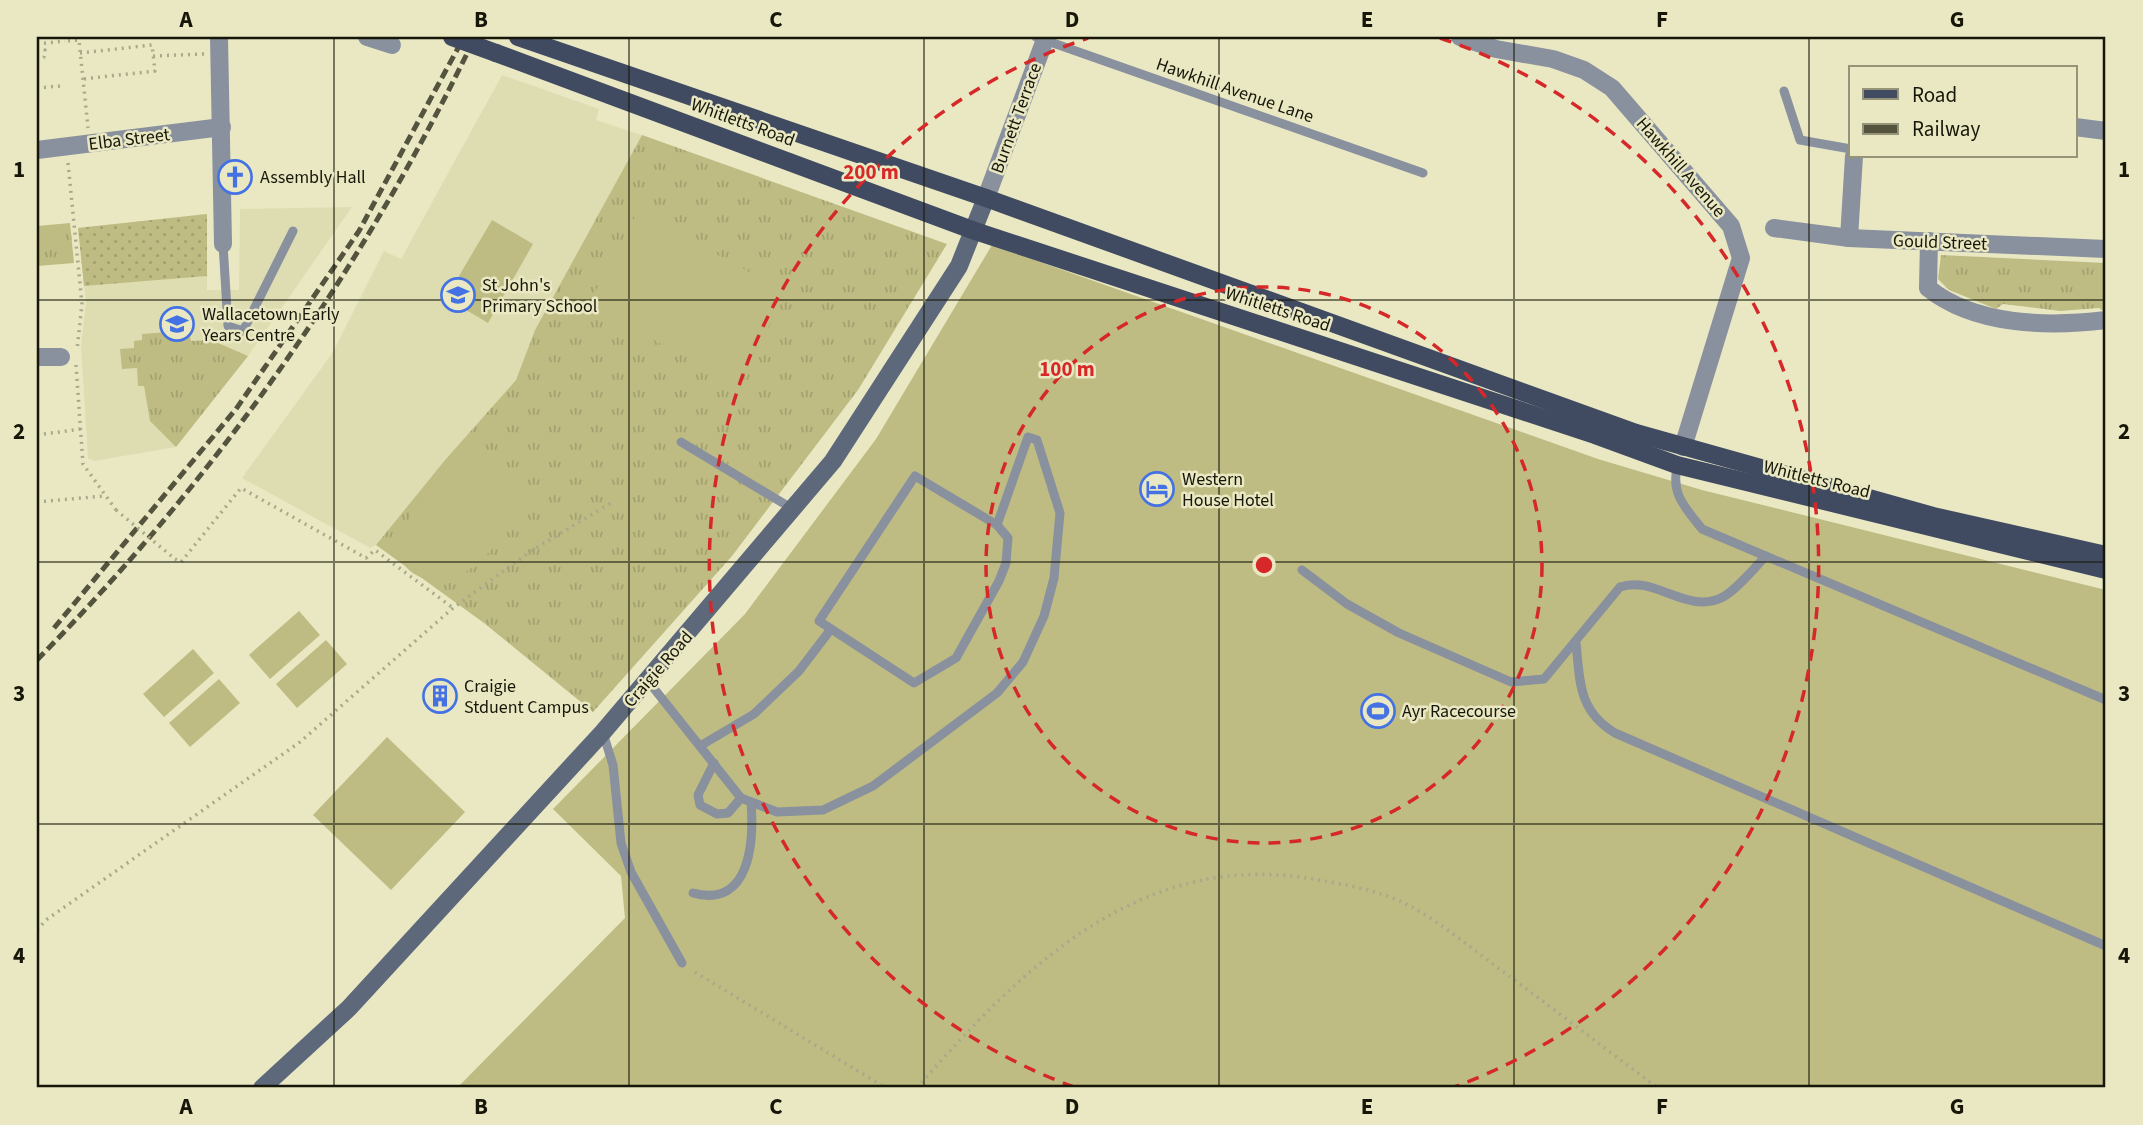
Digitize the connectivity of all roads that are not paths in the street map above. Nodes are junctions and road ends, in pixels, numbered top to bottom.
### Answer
1 (367, 37) edge
2 (452, 37) edge
3 (518, 37) edge
4 (1460, 37) edge
5 (1042, 38) edge
6 (219, 45) edge
7 (392, 45) dead end
8 (645, 80) junction
9 (1784, 91) dead end
10 (633, 104) junction
11 (222, 127) junction
12 (2076, 127) edge
13 (2106, 131) edge
14 (1849, 149) edge
15 (37, 150) edge
16 (1854, 158) edge
17 (1423, 173) dead end
18 (986, 198) junction
19 (1774, 228) dead end
20 (293, 231) dead end
21 (975, 231) junction
22 (1849, 238) junction
23 (1929, 241) junction
24 (223, 244) joint
25 (2106, 249) edge
26 (2106, 320) edge
27 (61, 357) dead end
28 (37, 358) edge
29 (681, 442) dead end
30 (1683, 447) junction
31 (1677, 465) junction
32 (793, 509) junction
33 (998, 525) junction
34 (2106, 555) edge
35 (1766, 556) junction
36 (1302, 570) dead end
37 (2106, 570) edge
38 (831, 629) junction
39 (1576, 643) junction
40 (648, 681) junction
41 (2106, 701) edge
42 (603, 732) junction
43 (699, 746) junction
44 (714, 763) junction
45 (741, 797) junction
46 (751, 802) junction
47 (693, 893) dead end
48 (2106, 946) edge
49 (682, 963) dead end
50 (262, 1088) edge

1 - 7 street
2 - 10 main road, Whitletts Road, bridge
3 - 8 main road, Whitletts Road
4 - 30 street, Hawkhill Avenue
5 - 17 lane, Hawkhill Avenue Lane
5 - 18 street, Burnett Terrace
6 - 11 street
8 - 10 lane
8 - 18 main road, Whitletts Road
9 - 14 lane
10 - 21 main road, Whitletts Road
11 - 15 street, Elba Street
11 - 24 street
12 - 13 street
16 - 22 street
18 - 21 main road, Craigie Road
18 - 30 main road, Whitletts Road
19 - 22 street, Gould Street
20 - 24 lane
21 - 31 main road, Whitletts Road
21 - 32 main road, Craigie Road
22 - 23 street, Gould Street
23 - 25 street, Gould Street
23 - 26 street
27 - 28 street
29 - 32 lane
30 - 31 lane
30 - 34 main road, Whitletts Road
31 - 35 lane
31 - 37 main road, Whitletts Road
32 - 40 main road, Craigie Road
33 - 38 lane
33 - 38 lane
33 - 46 lane
35 - 39 lane
35 - 41 lane
36 - 39 lane
38 - 43 lane
39 - 48 lane
40 - 42 main road, Craigie Road
40 - 43 lane
42 - 49 lane
42 - 50 main road, Craigie Road
43 - 44 lane
44 - 45 lane
44 - 45 lane
45 - 46 lane
46 - 47 lane

